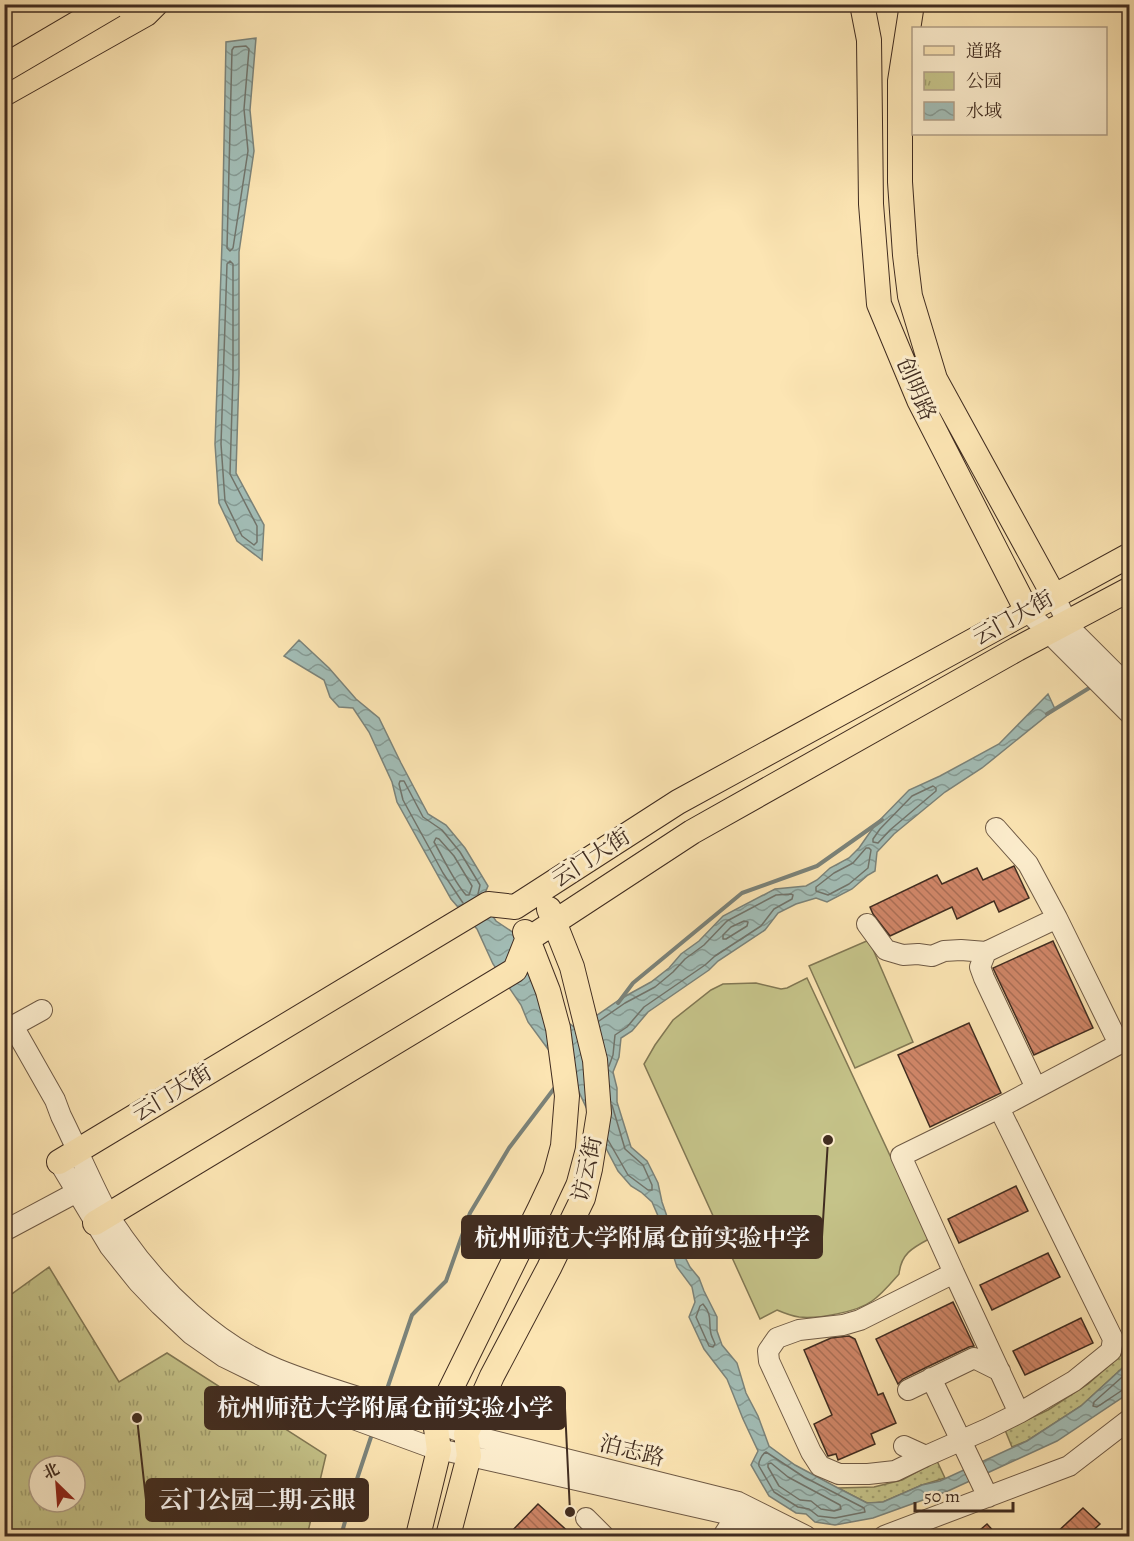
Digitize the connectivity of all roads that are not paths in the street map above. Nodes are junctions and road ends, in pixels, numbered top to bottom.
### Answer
1 (68, 4) edge
2 (113, 4) edge
3 (133, 4) edge
4 (156, 4) edge
5 (862, 4) edge
6 (912, 4) edge
7 (30, 10) edge
8 (4, 16) edge
9 (4, 41) edge
10 (4, 68) edge
11 (4, 94) edge
12 (1130, 555) edge
13 (1130, 589) edge
14 (1054, 596) junction
15 (1027, 611) junction
16 (1058, 627) junction
17 (1126, 702) edge
18 (996, 828) dead end
19 (542, 890) junction
20 (515, 907) junction
21 (1058, 918) junction
22 (554, 922) junction
23 (867, 924) dead end
24 (527, 939) junction
25 (986, 952) junction
26 (42, 1010) dead end
27 (1036, 1088) junction
28 (999, 1108) junction
29 (68, 1156) junction
30 (77, 1192) junction
31 (102, 1219) junction
32 (4, 1231) edge
33 (954, 1273) junction
34 (1000, 1371) junction
35 (931, 1378) junction
36 (908, 1390) dead end
37 (1019, 1413) junction
38 (1130, 1419) edge
39 (435, 1421) junction
40 (961, 1440) junction
41 (467, 1445) junction
42 (904, 1446) dead end
43 (435, 1449) junction
44 (926, 1456) junction
45 (985, 1492) junction
46 (736, 1516) junction
47 (586, 1518) dead end
48 (418, 1536) edge
49 (448, 1536) edge
50 (604, 1536) edge
51 (723, 1536) edge
52 (772, 1536) edge
53 (806, 1536) edge
54 (884, 1536) edge

1 - 7 main road
2 - 10 highway, bridge
3 - 7 highway
4 - 11 main road
5 - 15 main road, 创明路
6 - 14 main road, 创明路
7 - 8 highway
7 - 9 main road
12 - 14 main road, 云门大街
13 - 16 main road, 云门大街
14 - 15 main road, 云门大街
14 - 16 street, 创明路
15 - 16 street, 创明路
15 - 19 main road, 云门大街
16 - 17 street, 创明路
16 - 22 main road, 云门大街
18 - 21 street
19 - 20 main road, 云门大街
19 - 22 main road, 访云街
20 - 24 main road, 访云街
20 - 29 main road, 云门大街
21 - 25 street
21 - 27 street
22 - 24 main road, 云门大街
22 - 41 main road, 访云街
23 - 25 street
24 - 31 main road
24 - 39 main road, 访云街
25 - 27 street
26 - 29 street
27 - 28 street
28 - 33 street
28 - 37 street
29 - 30 street
29 - 31 street
30 - 31 street
30 - 32 street
31 - 39 street, 泊志路
31 - 43 street, 泊志路
33 - 34 street
33 - 44 street
34 - 35 street
34 - 37 street
35 - 36 street
35 - 40 street
37 - 40 street
38 - 45 street
39 - 41 street, 泊志路
39 - 43 main road
40 - 44 street
40 - 45 street
41 - 43 street, 泊志路
41 - 46 street, 泊志路
41 - 49 main road, 访云街
41 - 53 street, 泊志路
42 - 44 street
43 - 48 main road
45 - 54 street
46 - 51 street
46 - 52 street, 泊志路
47 - 50 street

